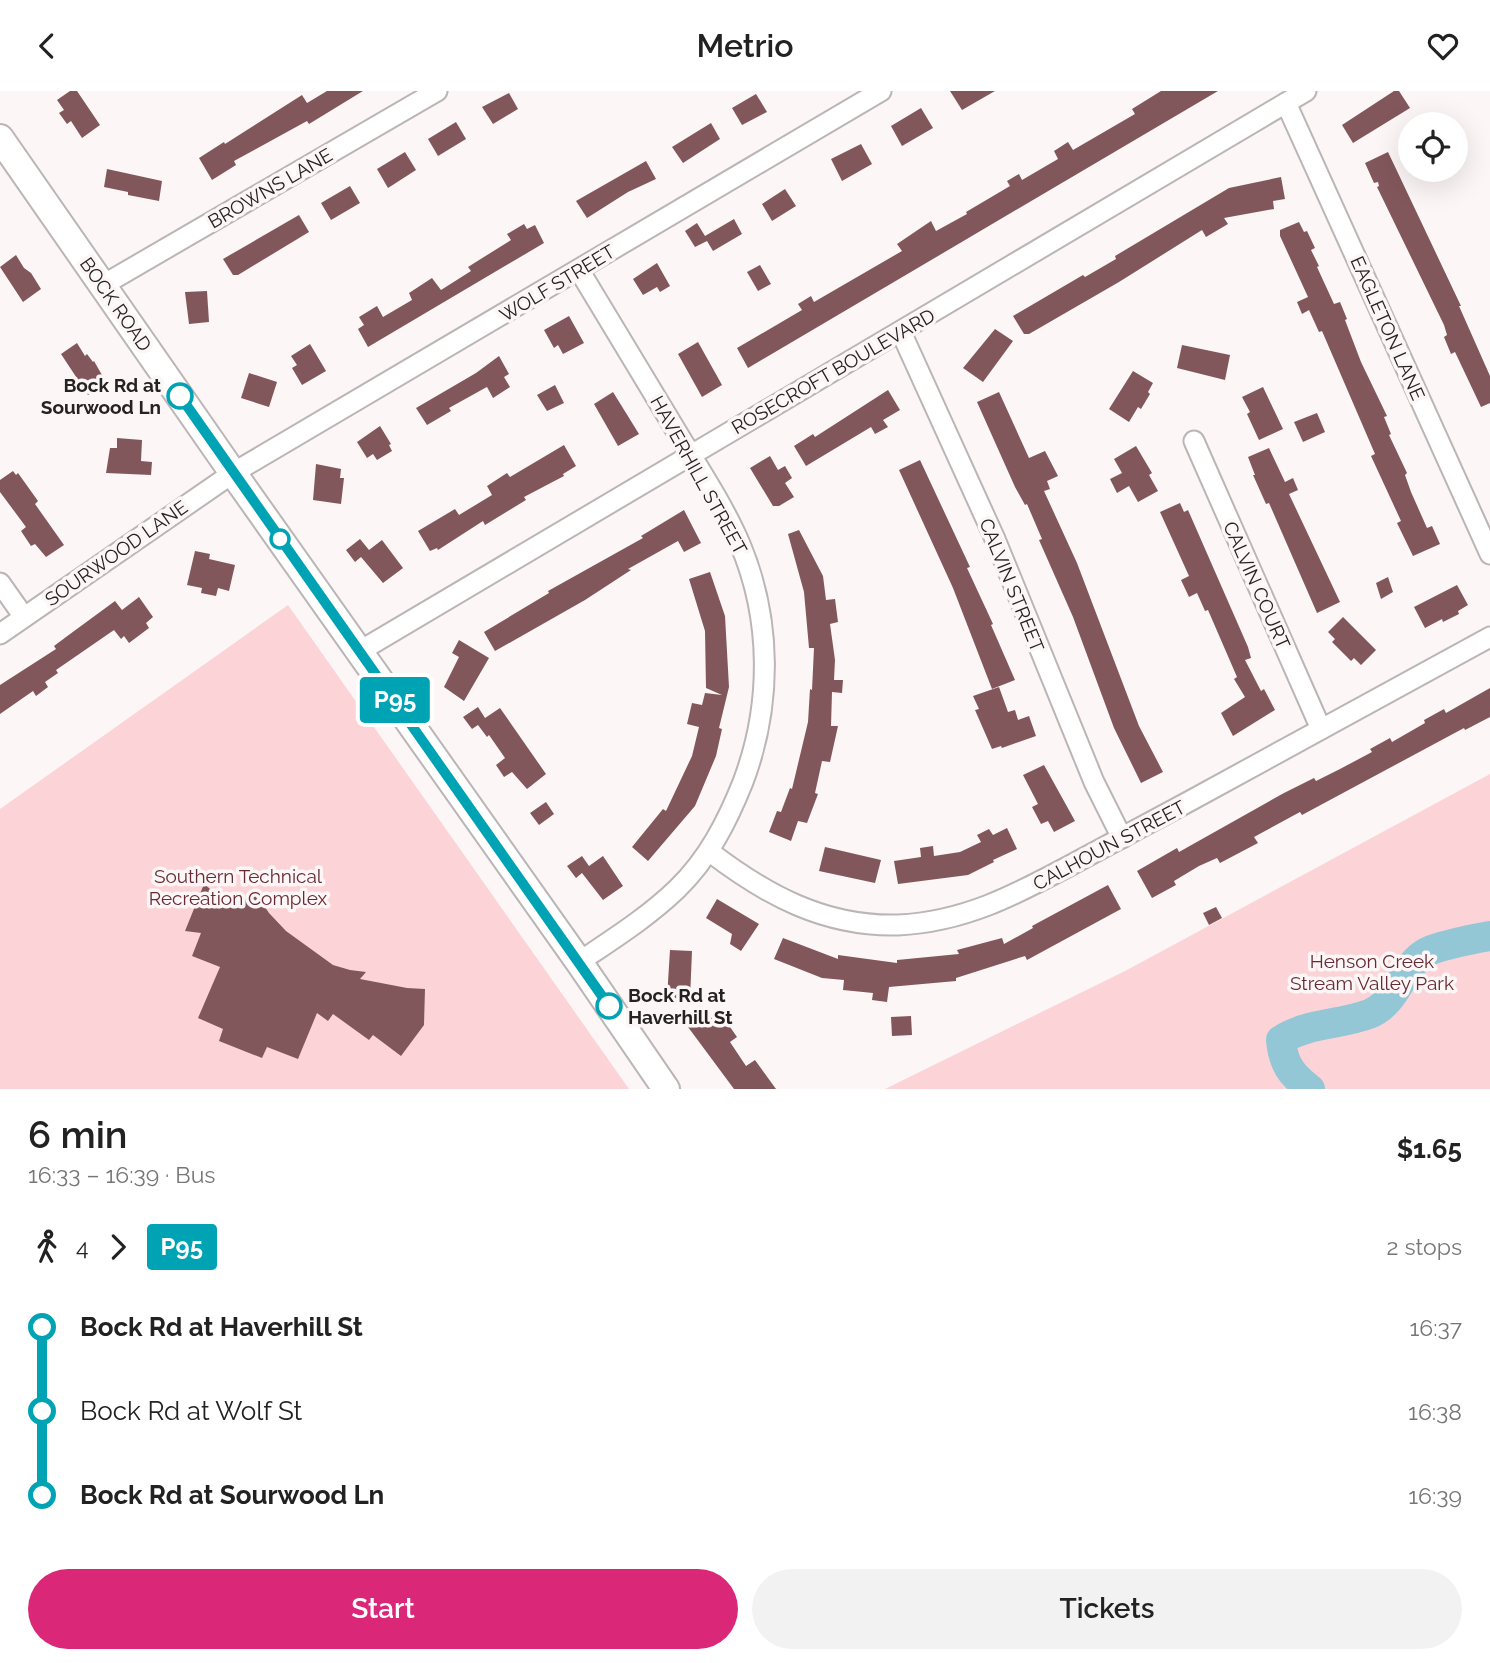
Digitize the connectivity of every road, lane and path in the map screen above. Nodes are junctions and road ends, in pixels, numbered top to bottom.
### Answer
1 (437, 91) edge
2 (881, 91) edge
3 (1306, 91) edge
4 (1286, 103) junction
5 (0, 138) edge
6 (579, 270) junction
7 (103, 285) junction
8 (901, 332) junction
9 (1194, 441) dead end
10 (691, 455) junction
11 (233, 473) junction
12 (1490, 554) edge
13 (0, 583) edge
14 (24, 617) junction
15 (0, 634) edge
16 (1490, 637) edge
17 (360, 651) junction
18 (1321, 730) junction
19 (1122, 838) junction
20 (709, 852) junction
21 (579, 962) junction
22 (666, 1089) edge

1 - 7 street, BROWNS LANE
2 - 6 street, WOLF STREET
3 - 4 street, ROSECROFT BOULEVARD
4 - 8 street, ROSECROFT BOULEVARD
4 - 12 street, EAGLETON LANE
5 - 7 main road, BOCK ROAD
6 - 10 street, HAVERHILL STREET
6 - 11 street, WOLF STREET
7 - 11 main road, BOCK ROAD
8 - 10 street, ROSECROFT BOULEVARD
8 - 19 street, CALVIN STREET
9 - 18 street, CALVIN COURT
10 - 17 street, ROSECROFT BOULEVARD
10 - 20 street, HAVERHILL STREET
11 - 14 street, SOURWOOD LANE
11 - 17 main road, BOCK ROAD
13 - 14 street
14 - 15 street, SOURWOOD LANE
16 - 18 street, CALHOUN STREET
17 - 21 main road, BOCK ROAD
18 - 19 street, CALHOUN STREET
19 - 20 street, CALHOUN STREET
20 - 21 street, HAVERHILL STREET
21 - 22 main road, BOCK ROAD

